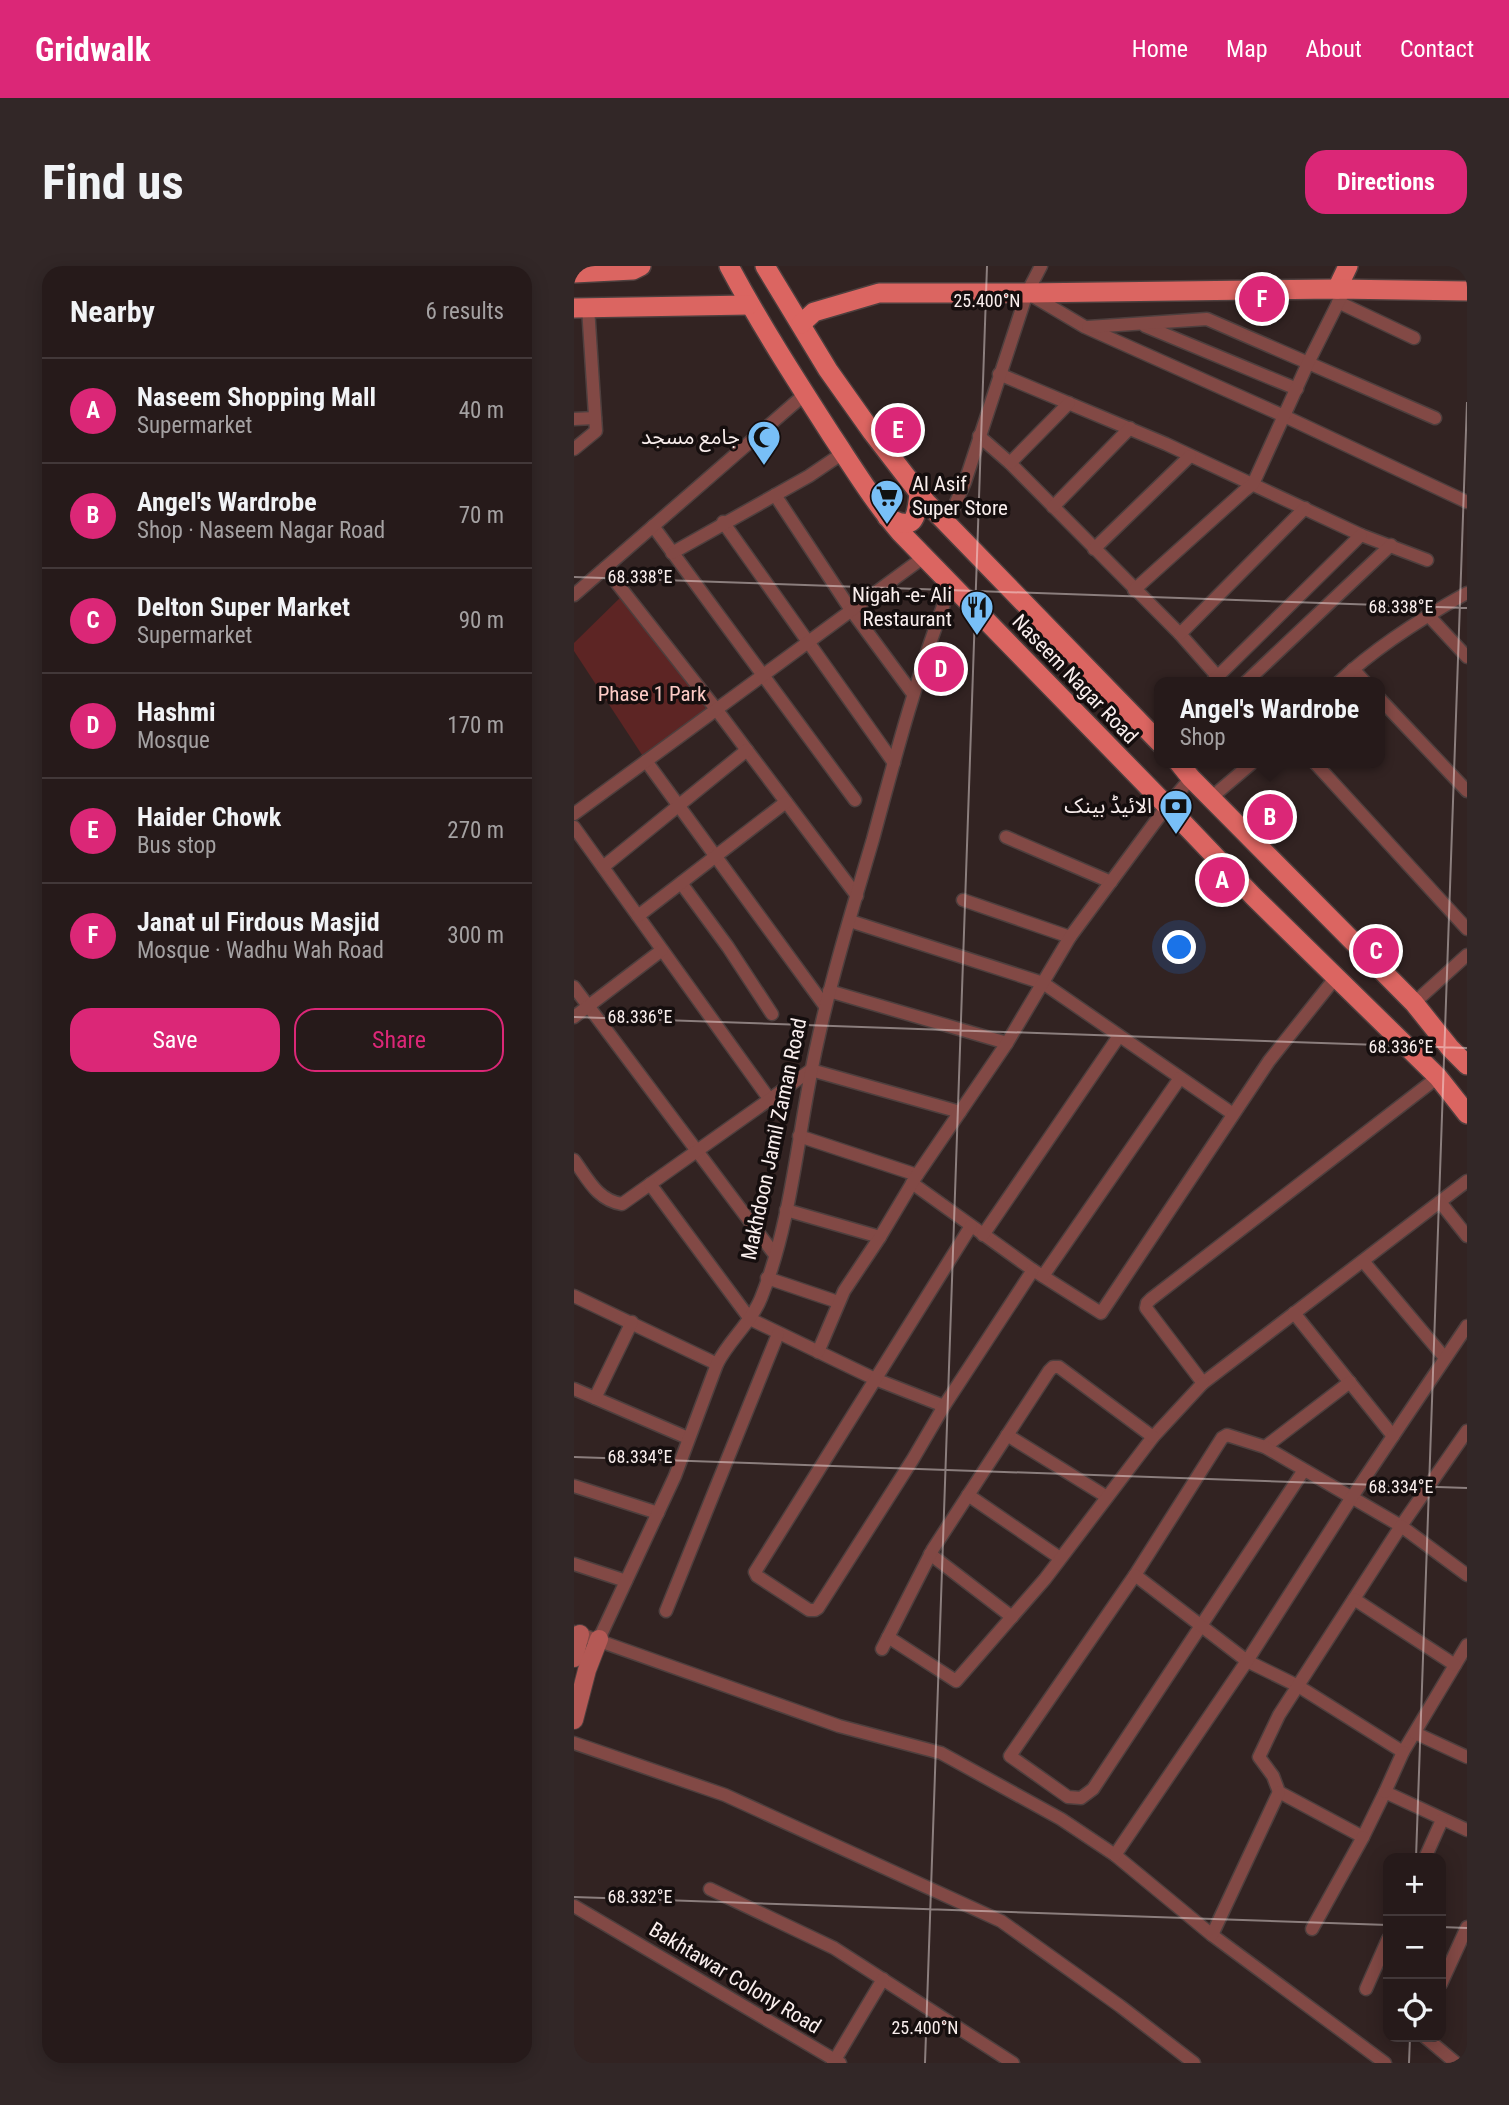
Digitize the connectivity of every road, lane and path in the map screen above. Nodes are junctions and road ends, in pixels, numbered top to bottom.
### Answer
1 (641, 266) edge
2 (729, 266) edge
3 (765, 266) edge
4 (1041, 266) edge
5 (1348, 266) edge
6 (574, 273) edge
7 (1467, 291) edge
8 (1027, 293) junction
9 (1340, 293) junction
10 (749, 304) junction
11 (581, 307) edge
12 (801, 324) junction
13 (1142, 324) junction
14 (1085, 327) junction
15 (1413, 338) dead end
16 (1308, 363) junction
17 (999, 374) junction
18 (1297, 389) junction
19 (805, 394) junction
20 (1069, 403) junction
21 (1284, 416) junction
22 (595, 418) junction
23 (1435, 418) dead end
24 (574, 419) edge
25 (1130, 428) junction
26 (979, 436) junction
27 (574, 449) edge
28 (843, 453) junction
29 (1190, 456) junction
30 (1010, 463) junction
31 (1253, 484) junction
32 (919, 494) junction
33 (775, 495) junction
34 (1467, 502) edge
35 (1053, 507) junction
36 (1305, 509) junction
37 (887, 517) junction
38 (723, 523) junction
39 (947, 523) junction
40 (653, 526) junction
41 (1361, 535) junction
42 (1391, 545) junction
43 (1094, 549) junction
44 (672, 553) junction
45 (924, 557) junction
46 (1427, 561) dead end
47 (605, 568) junction
48 (951, 585) junction
49 (1135, 590) junction
50 (1467, 593) edge
51 (574, 596) edge
52 (851, 610) junction
53 (1428, 615) junction
54 (1180, 634) junction
55 (808, 641) junction
56 (1467, 657) edge
57 (1353, 669) junction
58 (763, 675) junction
59 (1213, 677) edge
60 (1218, 677) edge
61 (1251, 677) edge
62 (1344, 677) edge
63 (1360, 677) edge
64 (913, 694) junction
65 (1385, 704) edge
66 (716, 709) junction
67 (1154, 733) edge
68 (747, 750) junction
69 (646, 761) junction
70 (894, 762) junction
71 (1246, 768) edge
72 (1320, 768) edge
73 (1185, 770) edge
74 (1467, 791) edge
75 (1212, 797) junction
76 (855, 800) dead end
77 (786, 802) junction
78 (678, 804) junction
79 (1167, 806) junction
80 (574, 814) edge
81 (574, 827) edge
82 (1006, 838) dead end
83 (717, 857) junction
84 (603, 867) junction
85 (1111, 882) junction
86 (681, 883) junction
87 (857, 896) junction
88 (963, 900) dead end
89 (638, 916) junction
90 (850, 921) junction
91 (1467, 929) edge
92 (1070, 937) junction
93 (662, 950) junction
94 (1467, 955) edge
95 (1336, 977) junction
96 (1043, 983) junction
97 (574, 987) edge
98 (829, 991) junction
99 (1414, 1003) junction
100 (589, 1006) junction
101 (825, 1006) junction
102 (772, 1014) dead end
103 (574, 1017) edge
104 (1119, 1036) junction
105 (1007, 1043) junction
106 (1467, 1065) edge
107 (811, 1070) junction
108 (1438, 1077) junction
109 (1180, 1078) junction
110 (770, 1100) junction
111 (960, 1112) junction
112 (1233, 1114) junction
113 (1467, 1114) edge
114 (799, 1136) junction
115 (698, 1152) junction
116 (574, 1160) edge
117 (915, 1179) junction
118 (1467, 1181) edge
119 (650, 1184) junction
120 (1440, 1202) junction
121 (786, 1210) junction
122 (971, 1226) junction
123 (983, 1235) junction
124 (1467, 1236) edge
125 (880, 1237) junction
126 (775, 1255) junction
127 (1363, 1261) junction
128 (1038, 1273) junction
129 (768, 1278) junction
130 (574, 1296) edge
131 (838, 1302) junction
132 (1294, 1313) junction
133 (750, 1319) junction
134 (632, 1322) junction
135 (1467, 1326) edge
136 (778, 1334) junction
137 (818, 1352) junction
138 (1445, 1358) junction
139 (717, 1364) junction
140 (875, 1379) junction
141 (1350, 1382) junction
142 (1203, 1383) junction
143 (574, 1389) edge
144 (595, 1398) junction
145 (944, 1406) junction
146 (1467, 1431) edge
147 (1007, 1435) junction
148 (1393, 1436) junction
149 (1153, 1437) junction
150 (688, 1438) junction
151 (1265, 1447) junction
152 (1304, 1470) junction
153 (574, 1486) edge
154 (968, 1495) junction
155 (1107, 1497) junction
156 (1352, 1497) junction
157 (657, 1513) junction
158 (1401, 1525) junction
159 (930, 1555) junction
160 (1060, 1558) junction
161 (574, 1564) edge
162 (1467, 1575) edge
163 (1135, 1576) junction
164 (626, 1581) junction
165 (1354, 1599) junction
166 (666, 1611) dead end
167 (1012, 1617) junction
168 (1201, 1625) junction
169 (577, 1632) edge
170 (599, 1639) junction
171 (1467, 1645) edge
172 (574, 1658) edge
173 (1247, 1661) junction
174 (1455, 1665) junction
175 (1298, 1686) junction
176 (574, 1720) edge
177 (1415, 1733) junction
178 (574, 1743) edge
179 (1403, 1752) junction
180 (1467, 1757) edge
181 (1279, 1792) junction
182 (1385, 1792) junction
183 (1442, 1820) junction
184 (1467, 1830) edge
185 (1363, 1837) junction
186 (1427, 1853) edge
187 (1115, 1855) junction
188 (710, 1889) dead end
189 (574, 1906) edge
190 (1467, 1927) edge
191 (1312, 1929) dead end
192 (1212, 1935) junction
193 (1383, 1950) edge
194 (883, 1979) junction
195 (1443, 1979) edge
196 (1366, 1989) dead end
197 (1431, 2042) edge
198 (836, 2062) edge
199 (1013, 2063) edge
200 (1194, 2063) edge
201 (1385, 2063) edge
202 (1456, 2063) edge

1 - 6 main road
2 - 10 main road, Naseem Nagar Road
3 - 12 main road, Naseem Nagar Road
4 - 8 street
5 - 9 main road
7 - 9 main road
8 - 9 main road
8 - 12 main road
8 - 14 street
8 - 17 street
9 - 15 street
9 - 16 street
10 - 11 main road
10 - 19 main road, Naseem Nagar Road
11 - 22 street
12 - 32 main road, Naseem Nagar Road
13 - 14 street
13 - 16 street
13 - 18 street
14 - 21 street
16 - 18 street
16 - 23 street
17 - 20 street
17 - 26 street
18 - 21 street
19 - 28 main road, Naseem Nagar Road
19 - 40 street
20 - 25 street
20 - 30 street
21 - 31 street
21 - 34 street
22 - 24 street
22 - 27 street
25 - 29 street
25 - 35 street
26 - 30 street
26 - 39 street
28 - 33 street
28 - 37 main road, Naseem Nagar Road
29 - 31 street
29 - 43 street
30 - 35 street
31 - 36 street
31 - 49 street
32 - 37 main road
32 - 39 main road, Naseem Nagar Road
33 - 38 street
33 - 52 street
35 - 43 street
36 - 41 street
36 - 54 street
37 - 45 main road, Naseem Nagar Road
38 - 44 street
38 - 55 street
39 - 67 main road, Naseem Nagar Road
40 - 44 street
40 - 47 street
41 - 42 street
41 - 60 street
42 - 46 street
42 - 61 street
43 - 49 street
44 - 58 street
45 - 48 main road, Naseem Nagar Road
45 - 52 street
47 - 51 street
47 - 66 street
48 - 64 street, Makhdoon Jamil Zaman Road
48 - 79 main road, Naseem Nagar Road
49 - 54 street
50 - 53 street
52 - 55 street
52 - 64 street
53 - 56 street
53 - 57 street
54 - 59 street
55 - 58 street
55 - 70 street
57 - 62 street
57 - 63 street
58 - 66 street
58 - 76 street
64 - 70 street, Makhdoon Jamil Zaman Road
65 - 74 street
66 - 68 street
66 - 69 street
68 - 77 street
68 - 78 street
69 - 78 street
69 - 80 street
70 - 87 street, Makhdoon Jamil Zaman Road
71 - 75 street
72 - 91 street
73 - 75 main road
73 - 79 street
75 - 99 main road
77 - 83 street
77 - 87 street
78 - 83 street
78 - 84 street
79 - 85 street
79 - 95 main road, Naseem Nagar Road
81 - 84 street
82 - 85 street
83 - 86 street
83 - 101 street
84 - 89 street
85 - 92 street
86 - 89 street
86 - 102 street
87 - 90 street, Makhdoon Jamil Zaman Road
88 - 92 street
89 - 93 street
90 - 96 street
90 - 98 street, Makhdoon Jamil Zaman Road
92 - 96 street
93 - 100 street
93 - 110 street
94 - 99 street
95 - 108 main road, Naseem Nagar Road
95 - 112 street
96 - 104 street
96 - 105 street
97 - 100 street
98 - 101 street, Makhdoon Jamil Zaman Road
98 - 105 street
99 - 106 main road
100 - 103 street
100 - 115 street
101 - 107 street, Makhdoon Jamil Zaman Road
104 - 109 street
104 - 123 street
105 - 111 street
107 - 110 street
107 - 111 street
107 - 114 street, Makhdoon Jamil Zaman Road
108 - 113 main road, Naseem Nagar Road
108 - 142 street
109 - 112 street
109 - 128 street
110 - 115 street
111 - 117 street
112 - 128 street
114 - 117 street
114 - 121 street, Makhdoon Jamil Zaman Road
115 - 119 street
115 - 126 street
116 - 119 street
117 - 122 street
117 - 125 street
118 - 120 street
119 - 133 street
120 - 124 street
120 - 127 street
121 - 125 street
121 - 126 street, Makhdoon Jamil Zaman Road
122 - 123 street
122 - 140 street
123 - 128 street
125 - 131 street
126 - 129 street, Makhdoon Jamil Zaman Road
127 - 132 street
127 - 138 street
128 - 145 street
129 - 131 street
129 - 133 street, Makhdoon Jamil Zaman Road
130 - 134 street
131 - 137 street
132 - 141 street
132 - 142 street
133 - 136 street
133 - 139 street, Makhdoon Jamil Zaman Road
134 - 139 street
134 - 144 street
135 - 138 street
136 - 137 street
136 - 166 street
137 - 140 street
138 - 148 street
139 - 150 street, Makhdoon Jamil Zaman Road
140 - 145 street
140 - 145 street
141 - 148 street
141 - 151 street
142 - 149 street
143 - 144 street
144 - 150 street
146 - 158 street
147 - 149 street
147 - 154 street
147 - 155 street
148 - 156 street
149 - 155 street
150 - 157 street, Makhdoon Jamil Zaman Road
151 - 152 street
151 - 163 street
152 - 156 street
152 - 168 street
153 - 157 street
154 - 159 street
154 - 160 street
155 - 160 street
156 - 158 street
156 - 173 street
157 - 164 street, Makhdoon Jamil Zaman Road
158 - 162 street
158 - 165 street
159 - 167 street
159 - 167 street
160 - 167 street
161 - 164 street
163 - 168 street
163 - 168 street
164 - 170 street, Makhdoon Jamil Zaman Road
165 - 174 street
165 - 175 street
168 - 173 street
169 - 170 street
169 - 172 street
170 - 176 street, Makhdoon Jamil Zaman Road
170 - 187 street
171 - 174 street
173 - 175 street
173 - 187 street
174 - 177 street
175 - 179 street
175 - 181 street
177 - 179 street
177 - 180 street
178 - 200 street
179 - 182 street
181 - 185 street
181 - 192 street
182 - 183 street
182 - 185 street
183 - 184 street
183 - 186 street
185 - 191 street
187 - 192 street
188 - 194 street
189 - 198 street, Bakhtawar Colony Road
190 - 195 street
192 - 201 street
193 - 196 street
194 - 198 street
194 - 199 street
197 - 202 street

